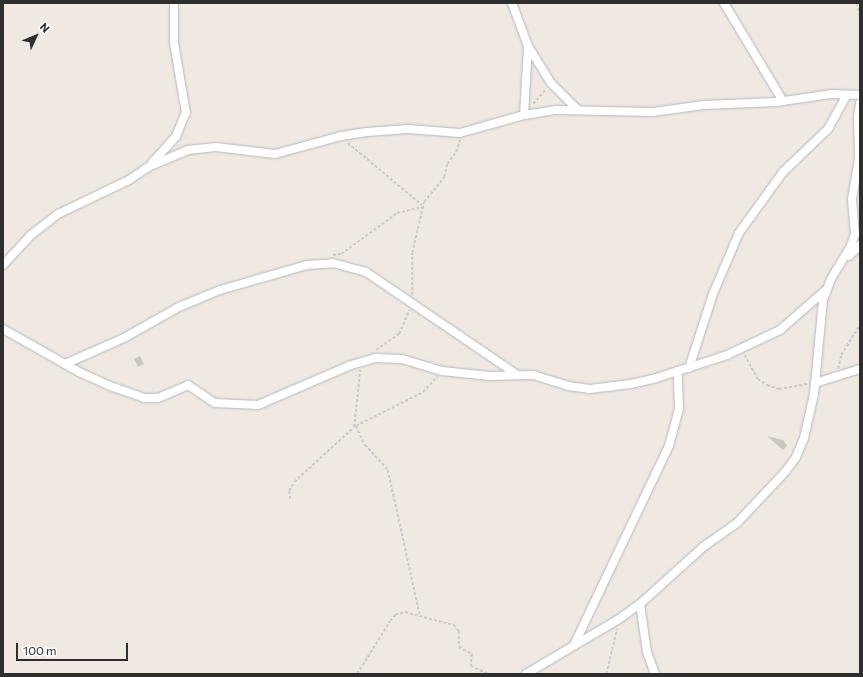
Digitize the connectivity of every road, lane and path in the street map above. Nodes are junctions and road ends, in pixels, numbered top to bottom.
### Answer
1 (174, 3) edge
2 (512, 3) edge
3 (724, 3) edge
4 (857, 3) edge
5 (860, 16) edge
6 (528, 46) junction
7 (551, 83) junction
8 (847, 95) junction
9 (860, 95) edge
10 (783, 101) junction
11 (860, 103) edge
12 (578, 110) junction
13 (524, 113) junction
14 (460, 133) junction
15 (341, 136) junction
16 (148, 167) junction
17 (422, 206) junction
18 (860, 245) edge
19 (322, 263) junction
20 (841, 264) junction
21 (3, 265) edge
22 (827, 289) junction
23 (410, 302) junction
24 (860, 324) edge
25 (3, 329) edge
26 (742, 348) junction
27 (364, 360) junction
28 (65, 364) junction
29 (689, 368) junction
30 (860, 369) edge
31 (442, 371) junction
32 (678, 372) junction
33 (516, 374) junction
34 (836, 376) junction
35 (815, 383) junction
36 (355, 427) junction
37 (290, 499) dead end
38 (640, 604) junction
39 (420, 615) junction
40 (619, 619) junction
41 (574, 645) junction
42 (357, 674) edge
43 (488, 674) edge
44 (526, 674) edge
45 (606, 674) edge
46 (655, 674) edge

1 - 16 street
2 - 6 street
3 - 10 street
4 - 5 path
6 - 7 street
6 - 13 street
7 - 12 street
7 - 13 path
8 - 9 street
8 - 10 street
8 - 29 street
10 - 12 street
11 - 20 street
12 - 13 street
13 - 14 street
14 - 15 street
14 - 17 path
15 - 16 street
15 - 17 path
16 - 21 street
17 - 19 path
17 - 23 path
18 - 20 street
19 - 23 street
19 - 28 street
20 - 22 street
22 - 26 street
22 - 35 street
23 - 27 path
23 - 33 street
24 - 34 path
25 - 28 street
26 - 29 street
26 - 35 path
27 - 28 street
27 - 31 street
27 - 36 path
29 - 32 street
30 - 34 street
31 - 33 street
31 - 36 path
32 - 33 street
32 - 41 street
34 - 35 street
35 - 38 street
36 - 37 path
36 - 39 path
38 - 40 street
38 - 46 street
39 - 42 path
39 - 43 path
40 - 41 street
40 - 45 path
41 - 44 street

